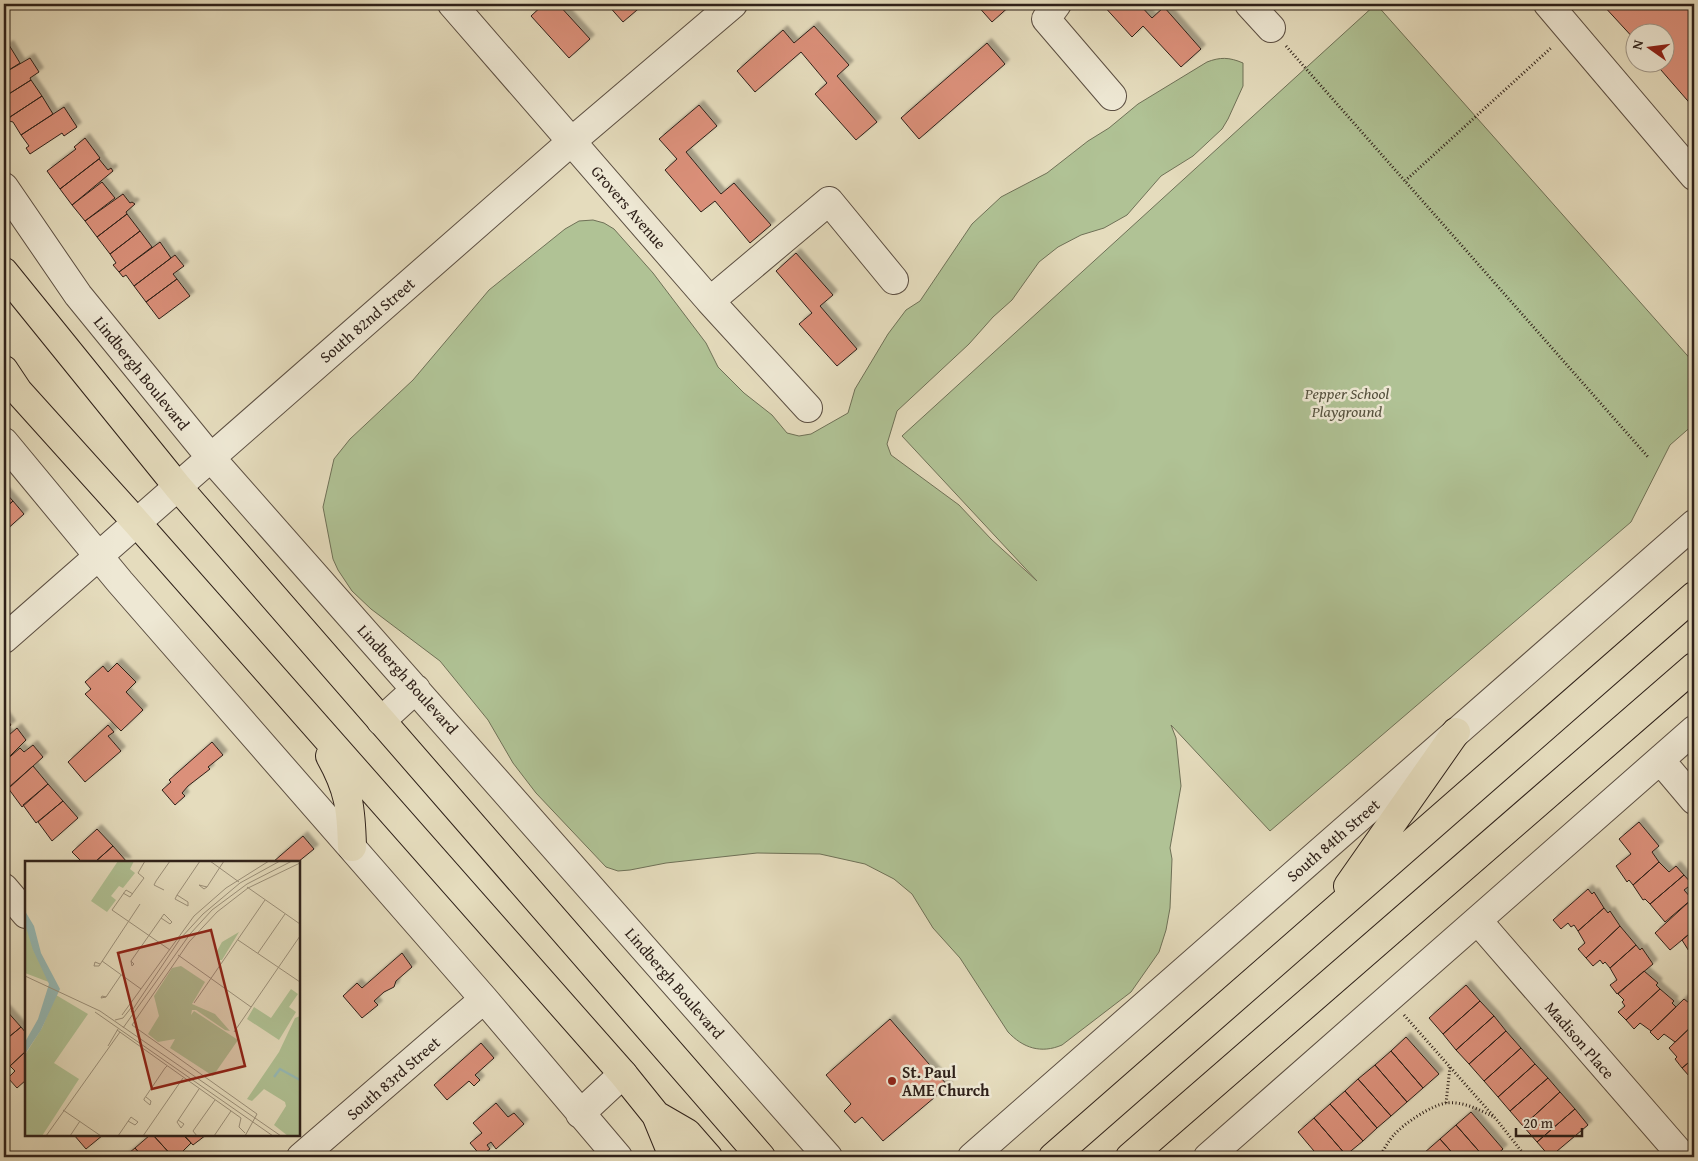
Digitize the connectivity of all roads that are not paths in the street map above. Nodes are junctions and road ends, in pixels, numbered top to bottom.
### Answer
1 (452, 4) edge
2 (733, 4) edge
3 (1057, 4) edge
4 (1249, 4) edge
5 (1548, 4) edge
6 (1271, 28) road end
7 (1112, 96) dead end
8 (572, 142) junction
9 (1694, 176) edge
10 (4, 187) edge
11 (4, 272) edge
12 (894, 280) dead end
13 (710, 300) junction
14 (4, 370) edge
15 (808, 408) dead end
16 (4, 442) edge
17 (211, 458) junction
18 (178, 487) junction
19 (137, 523) junction
20 (1694, 524) edge
21 (99, 556) junction
22 (1694, 596) edge
23 (4, 639) edge
24 (1694, 666) edge
25 (416, 689) junction
26 (310, 719) junction
27 (381, 721) junction
28 (1694, 730) edge
29 (1456, 732) junction
30 (1661, 761) junction
31 (1694, 800) edge
32 (352, 846) junction
33 (4, 888) edge
34 (25, 913) edge
35 (1478, 921) junction
36 (1321, 923) junction
37 (484, 999) junction
38 (623, 1074) junction
39 (580, 1114) junction
40 (656, 1115) junction
41 (1226, 1152) edge
42 (301, 1157) edge
43 (618, 1157) edge
44 (677, 1157) edge
45 (708, 1157) edge
46 (761, 1157) edge
47 (828, 1157) edge
48 (972, 1157) edge
49 (1053, 1157) edge
50 (1130, 1157) edge
51 (1683, 1157) edge

1 - 8 street, Grovers Avenue
2 - 8 street, South 82nd Street
3 - 7 street
4 - 6 street
5 - 9 street
8 - 13 street, Grovers Avenue
8 - 17 street, South 82nd Street
10 - 17 street, Lindbergh Boulevard
11 - 18 main road
12 - 13 street
13 - 15 street, Grovers Avenue
14 - 19 main road
16 - 21 street
17 - 18 street, South 82nd Street
17 - 25 street, Lindbergh Boulevard
18 - 19 street, South 82nd Street
18 - 27 main road
19 - 21 street, South 82nd Street
19 - 26 main road
20 - 29 street, South 84th Street
21 - 23 street, South 82nd Street
21 - 32 street
22 - 36 main road
24 - 50 main road
25 - 27 street
25 - 47 street, Lindbergh Boulevard
26 - 32 main road
26 - 38 main road
27 - 46 main road
28 - 30 street
29 - 36 main road
29 - 48 street, South 84th Street
30 - 31 street
30 - 35 street
32 - 37 street
33 - 34 street
35 - 41 street
35 - 51 street, Madison Place
36 - 49 main road
37 - 39 street
37 - 42 street, South 83rd Street
38 - 39 street
38 - 40 main road
39 - 43 street
40 - 44 main road
40 - 45 main road

